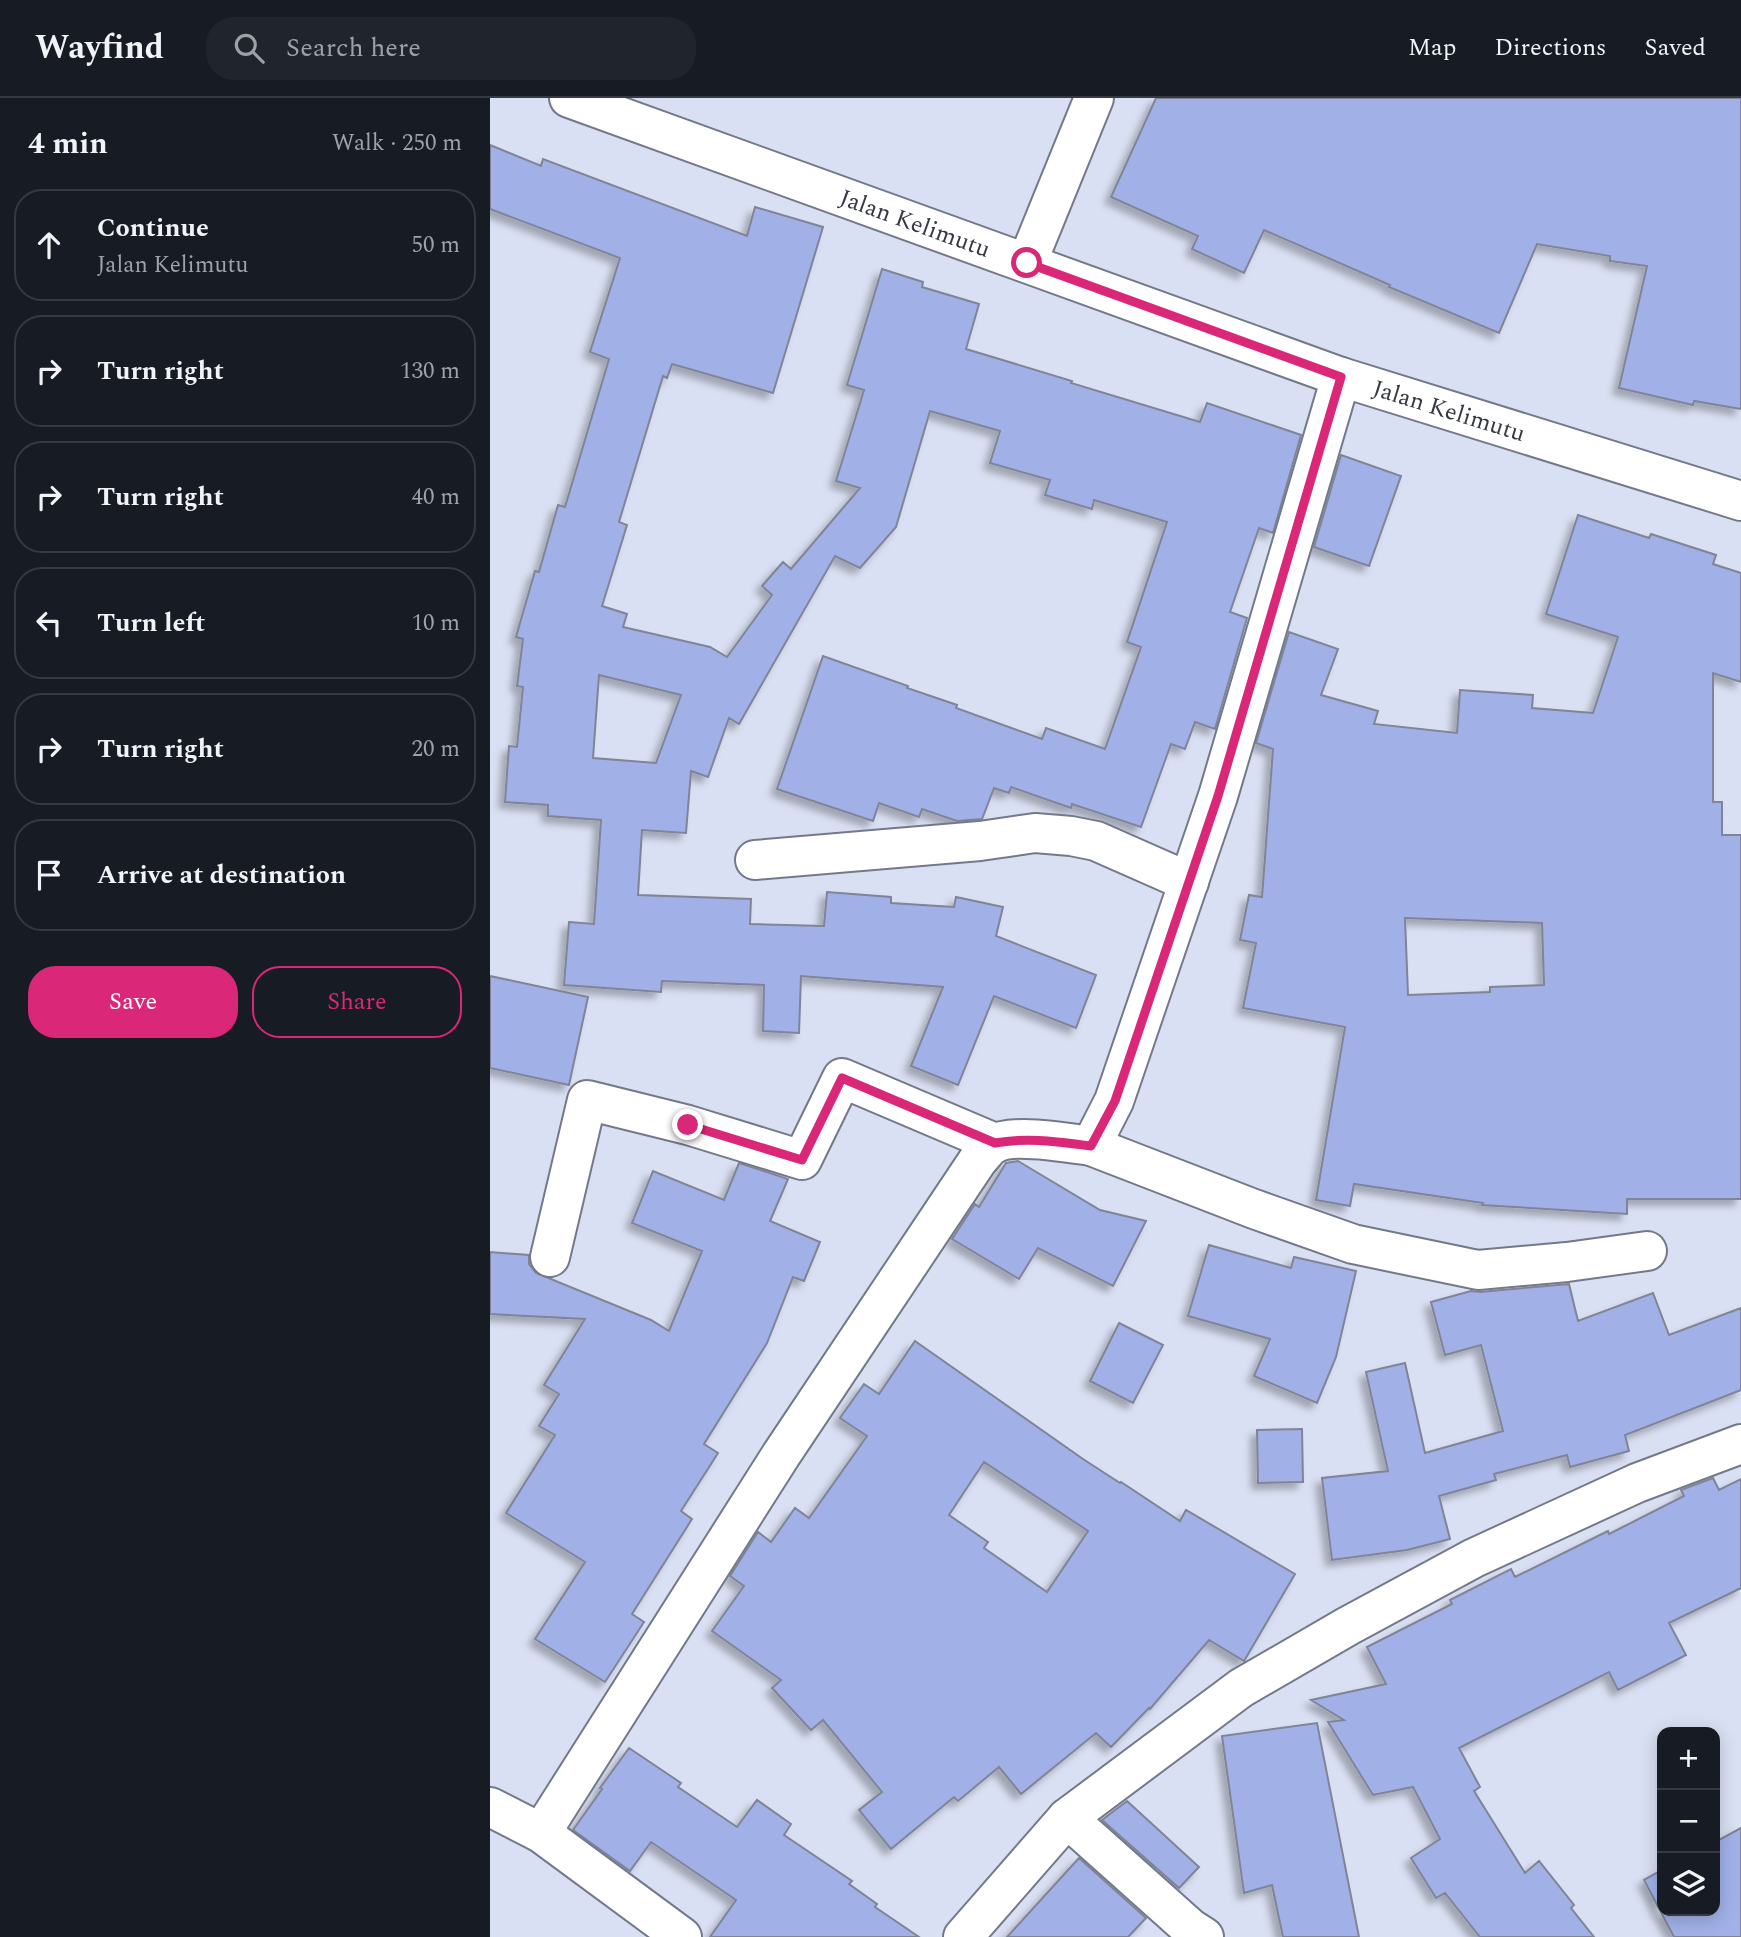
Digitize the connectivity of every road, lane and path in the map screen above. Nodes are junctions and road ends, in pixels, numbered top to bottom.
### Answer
1 (569, 98) edge
2 (1094, 98) edge
3 (1027, 263) junction
4 (1341, 377) junction
5 (1741, 501) edge
6 (755, 860) dead end
7 (1189, 882) junction
8 (995, 1143) junction
9 (1091, 1146) junction
10 (1647, 1251) dead end
11 (550, 1256) dead end
12 (1741, 1444) edge
13 (490, 1807) edge
14 (1067, 1818) junction
15 (541, 1833) junction
16 (682, 1937) edge
17 (963, 1937) edge
18 (1204, 1937) edge

1 - 3 street, Jalan Kelimutu
2 - 3 street
3 - 4 street, Jalan Kelimutu
4 - 5 street, Jalan Kelimutu
4 - 7 street
6 - 7 street
7 - 9 street
8 - 9 street
8 - 11 street
8 - 15 street
9 - 10 street
12 - 14 street
13 - 15 street
14 - 17 street
14 - 18 street
15 - 16 street

